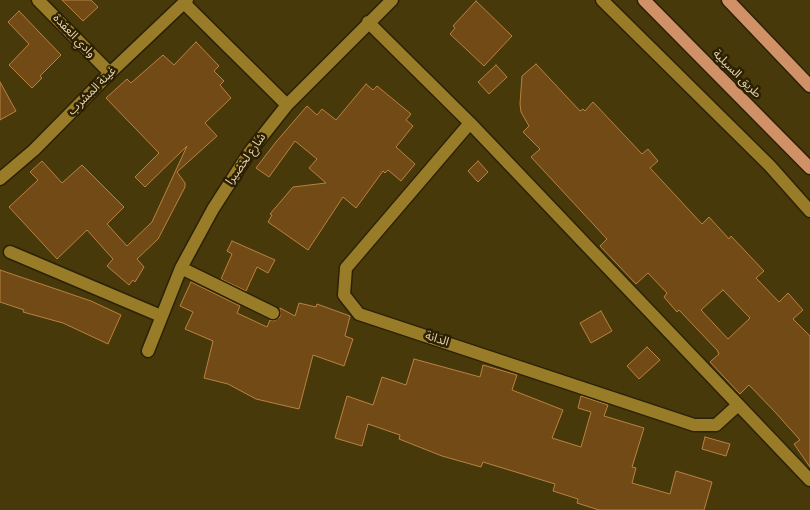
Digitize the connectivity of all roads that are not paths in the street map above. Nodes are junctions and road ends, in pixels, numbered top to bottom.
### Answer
1 (38, 0) edge
2 (392, 0) edge
3 (602, 0) edge
4 (644, 0) edge
5 (728, 0) edge
6 (186, 2) edge
7 (368, 22) junction
8 (110, 73) junction
9 (810, 86) edge
10 (287, 105) junction
11 (470, 123) junction
12 (810, 168) edge
13 (0, 179) edge
14 (810, 211) edge
15 (10, 252) dead end
16 (182, 268) junction
17 (273, 313) dead end
18 (161, 316) junction
19 (148, 351) dead end
20 (738, 405) junction
21 (810, 480) edge

1 - 8 street, وادي العقدة
2 - 7 street, شارع لخضيرا
3 - 14 street
4 - 12 main road, طريق السيلية
5 - 9 main road
6 - 8 street, غينة المشرب
6 - 10 street, غينة المشرب
7 - 10 street, شارع لخضيرا
7 - 11 street
8 - 13 street, غينة المشرب
10 - 16 street, شارع لخضيرا
11 - 20 street
11 - 20 street, الدانة
15 - 18 street
16 - 17 street
16 - 18 street, شارع لخضيرا
18 - 19 street, شارع لخضيرا
20 - 21 street

